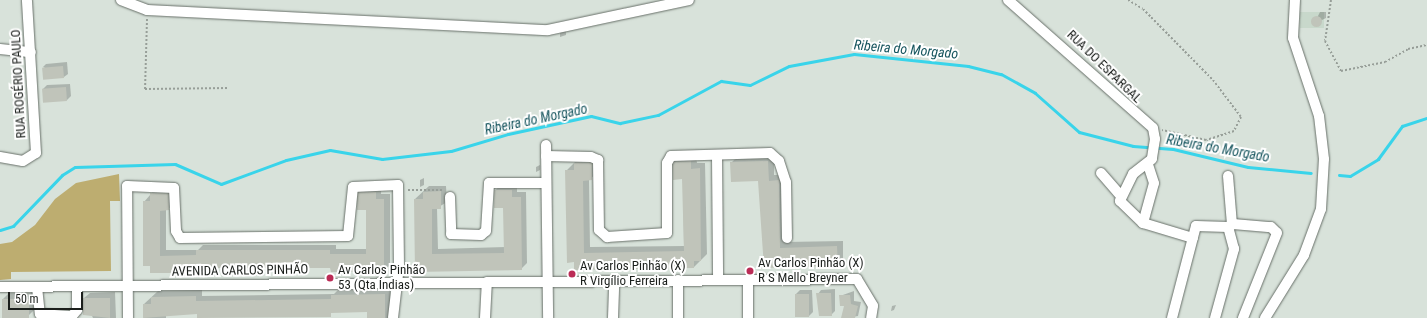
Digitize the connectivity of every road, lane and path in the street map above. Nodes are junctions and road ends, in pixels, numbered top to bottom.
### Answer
1 (27, 0) edge
2 (121, 0) edge
3 (689, 0) edge
4 (1008, 0) edge
5 (1128, 0) edge
6 (1295, 0) edge
7 (1331, 0) edge
8 (147, 10) junction
9 (1427, 45) edge
10 (0, 49) edge
11 (31, 52) junction
12 (229, 88) dead end
13 (1153, 128) junction
14 (546, 145) dead end
15 (717, 155) junction
16 (546, 156) junction
17 (0, 157) edge
18 (1150, 162) junction
19 (1101, 174) dead end
20 (1228, 176) dead end
21 (546, 183) junction
22 (398, 188) junction
23 (1120, 194) junction
24 (450, 197) joint
25 (1143, 223) junction
26 (1230, 226) junction
27 (787, 238) dead end
28 (1193, 238) junction
29 (678, 280) junction
30 (718, 280) junction
31 (748, 280) junction
32 (549, 281) junction
33 (614, 281) junction
34 (487, 282) junction
35 (396, 283) junction
36 (38, 286) junction
37 (77, 286) junction
38 (128, 286) junction
39 (0, 287) edge
40 (128, 318) edge
41 (393, 318) edge
42 (485, 318) edge
43 (548, 318) edge
44 (613, 318) edge
45 (678, 318) edge
46 (748, 318) edge
47 (871, 318) edge
48 (1172, 318) edge
49 (1215, 318) edge
50 (1243, 318) edge
51 (1265, 318) edge

1 - 11 street, RUA ROGÉRIO PAULO
2 - 8 street
3 - 8 street
4 - 13 street, RUA DO ESPARGAL
5 - 13 path
6 - 51 street
7 - 9 path
8 - 12 path
10 - 11 street
11 - 17 street, RUA ROGÉRIO PAULO
13 - 18 street
14 - 16 street
15 - 16 street
15 - 27 street
15 - 30 street
16 - 21 street
18 - 23 street
18 - 25 street
19 - 23 street
20 - 26 street
21 - 24 street
21 - 32 street
22 - 24 path
22 - 35 street
22 - 38 street
23 - 25 street
25 - 28 street
26 - 28 street
26 - 49 street
26 - 50 street
28 - 48 street
29 - 30 street, AVENIDA CARLOS PINHÃO
29 - 33 street, AVENIDA CARLOS PINHÃO
29 - 45 street
30 - 31 street, AVENIDA CARLOS PINHÃO
31 - 46 street
31 - 47 street, AVENIDA CARLOS PINHÃO
32 - 33 street, AVENIDA CARLOS PINHÃO
32 - 34 street, AVENIDA CARLOS PINHÃO
32 - 43 street
33 - 44 street
34 - 35 street, AVENIDA CARLOS PINHÃO
34 - 42 street
35 - 38 street, AVENIDA CARLOS PINHÃO
35 - 41 street
36 - 37 street, AVENIDA CARLOS PINHÃO
36 - 37 street
36 - 39 street, AVENIDA CARLOS PINHÃO
37 - 38 street, AVENIDA CARLOS PINHÃO
38 - 40 street

